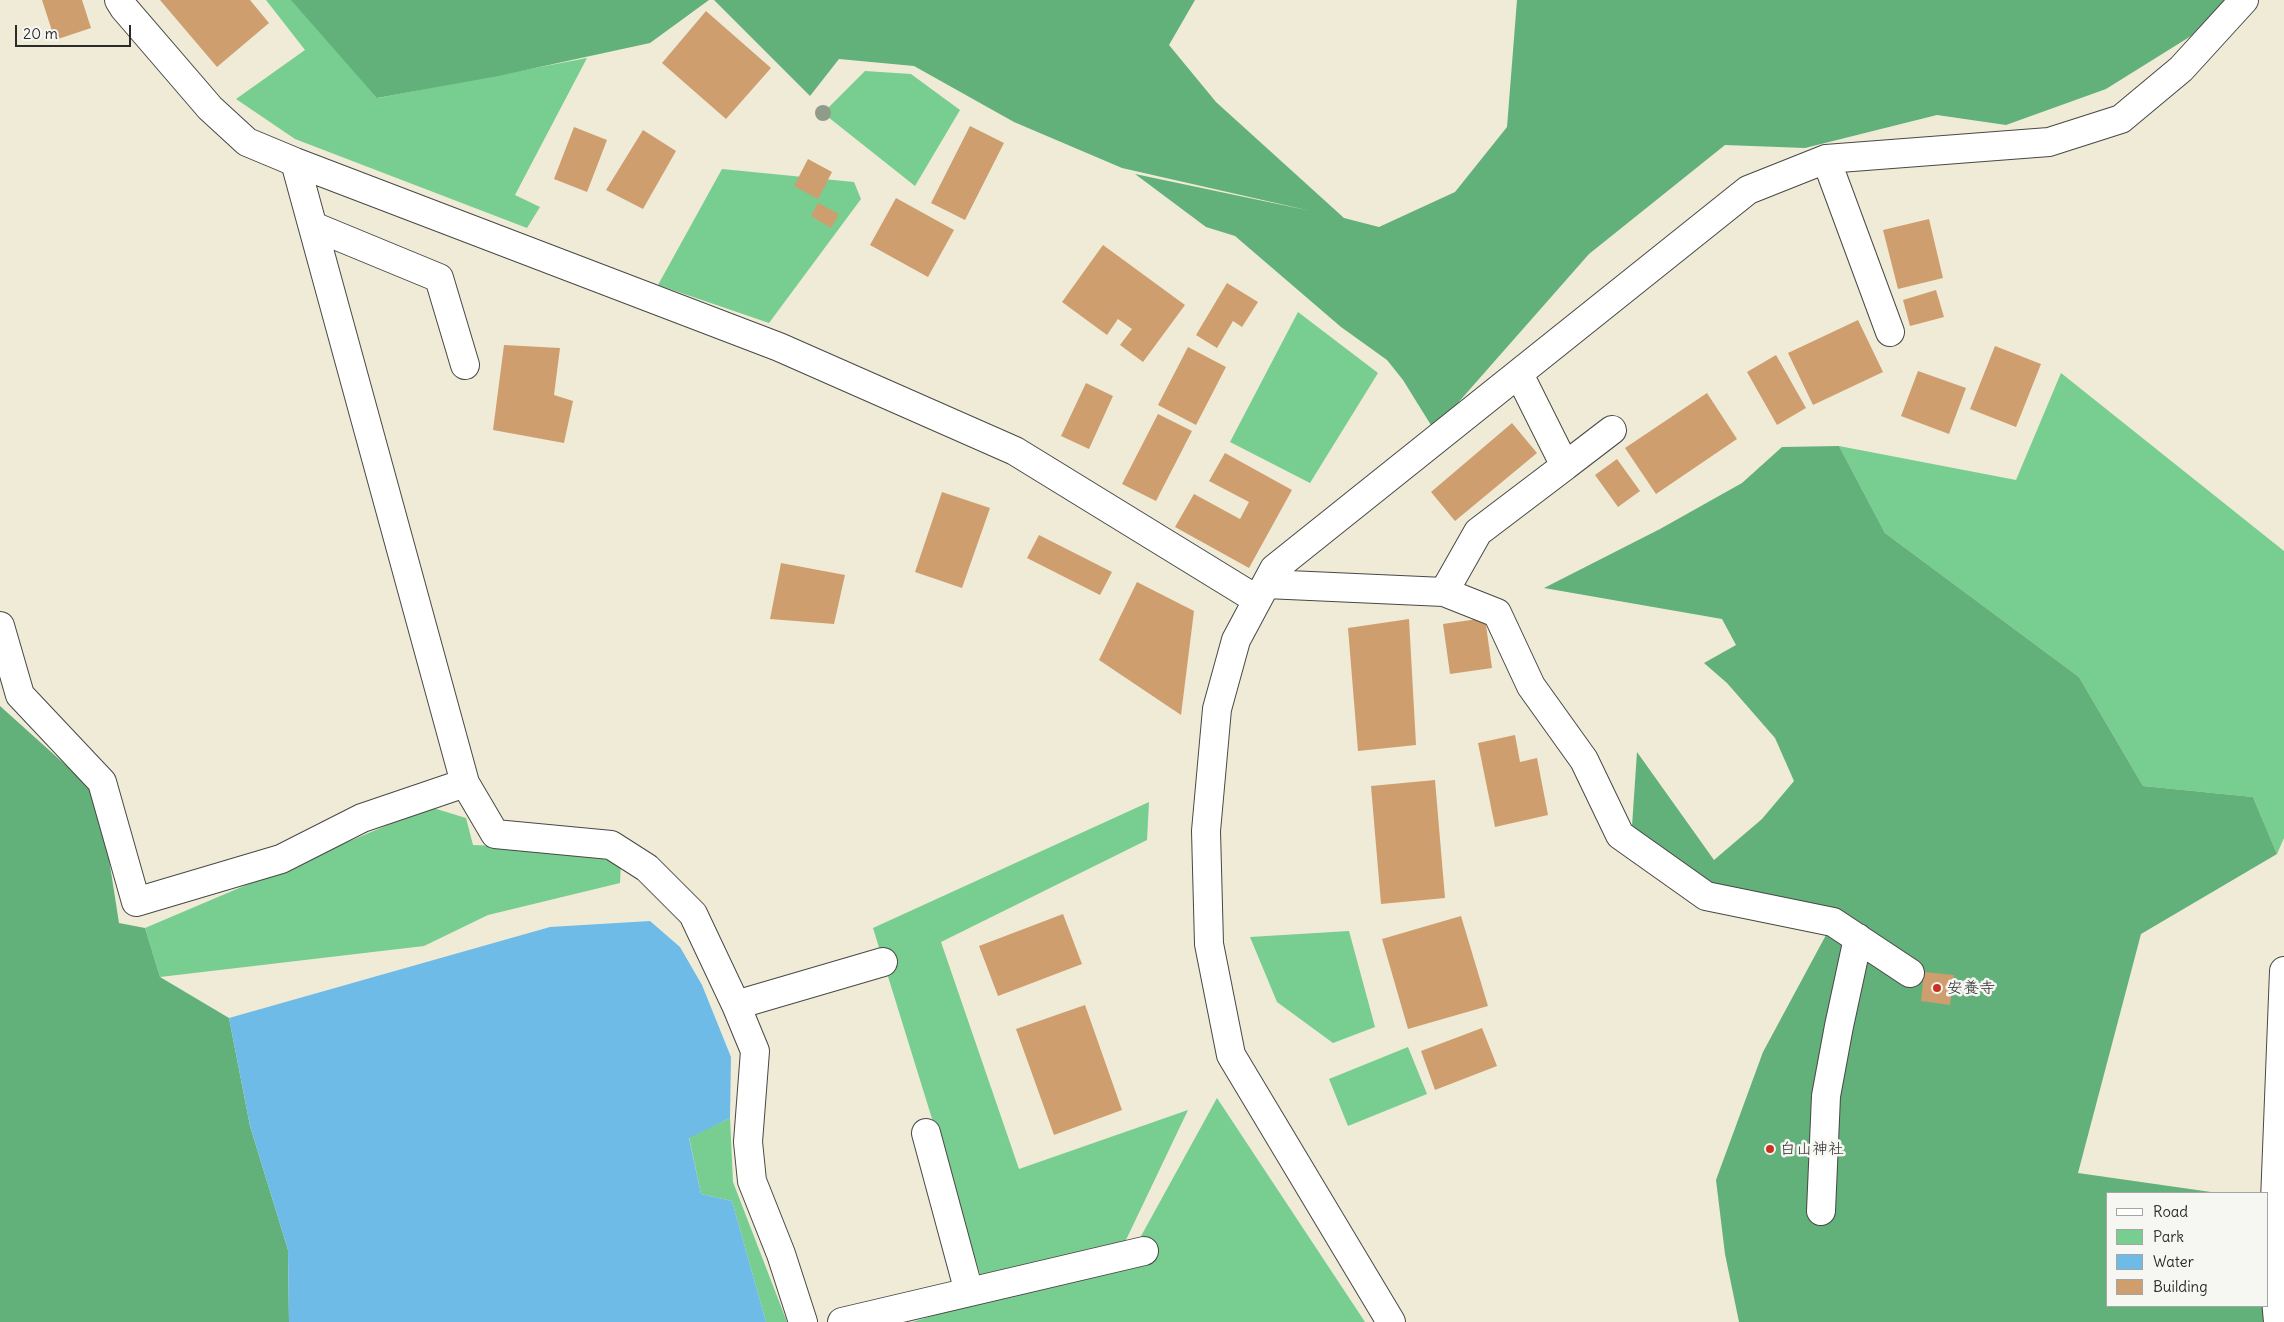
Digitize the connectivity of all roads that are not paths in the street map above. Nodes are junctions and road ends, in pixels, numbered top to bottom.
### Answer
1 (120, 0) edge
2 (2244, 0) edge
3 (1826, 159) junction
4 (295, 162) junction
5 (313, 226) junction
6 (1890, 332) dead end
7 (465, 365) dead end
8 (1519, 374) junction
9 (1612, 430) dead end
10 (1565, 466) junction
11 (1261, 592) junction
12 (1444, 592) junction
13 (0, 626) edge
14 (465, 783) junction
15 (1858, 938) junction
16 (883, 962) dead end
17 (2284, 971) edge
18 (1910, 973) dead end
19 (736, 1004) junction
20 (926, 1133) dead end
21 (1821, 1212) dead end
22 (1144, 1251) dead end
23 (969, 1292) junction
24 (803, 1322) edge
25 (842, 1322) edge
26 (1391, 1322) edge
27 (2278, 1322) edge

1 - 4 street
2 - 3 street
3 - 6 street
3 - 8 street
4 - 5 street
4 - 11 street
5 - 7 street
5 - 14 street
8 - 10 street
8 - 11 street
9 - 10 street
10 - 12 street
11 - 12 street
11 - 26 street
12 - 15 street
13 - 14 street
14 - 19 street
15 - 18 street
15 - 21 street
16 - 19 street
17 - 27 street
19 - 24 street
20 - 23 street
22 - 23 street
23 - 25 street

